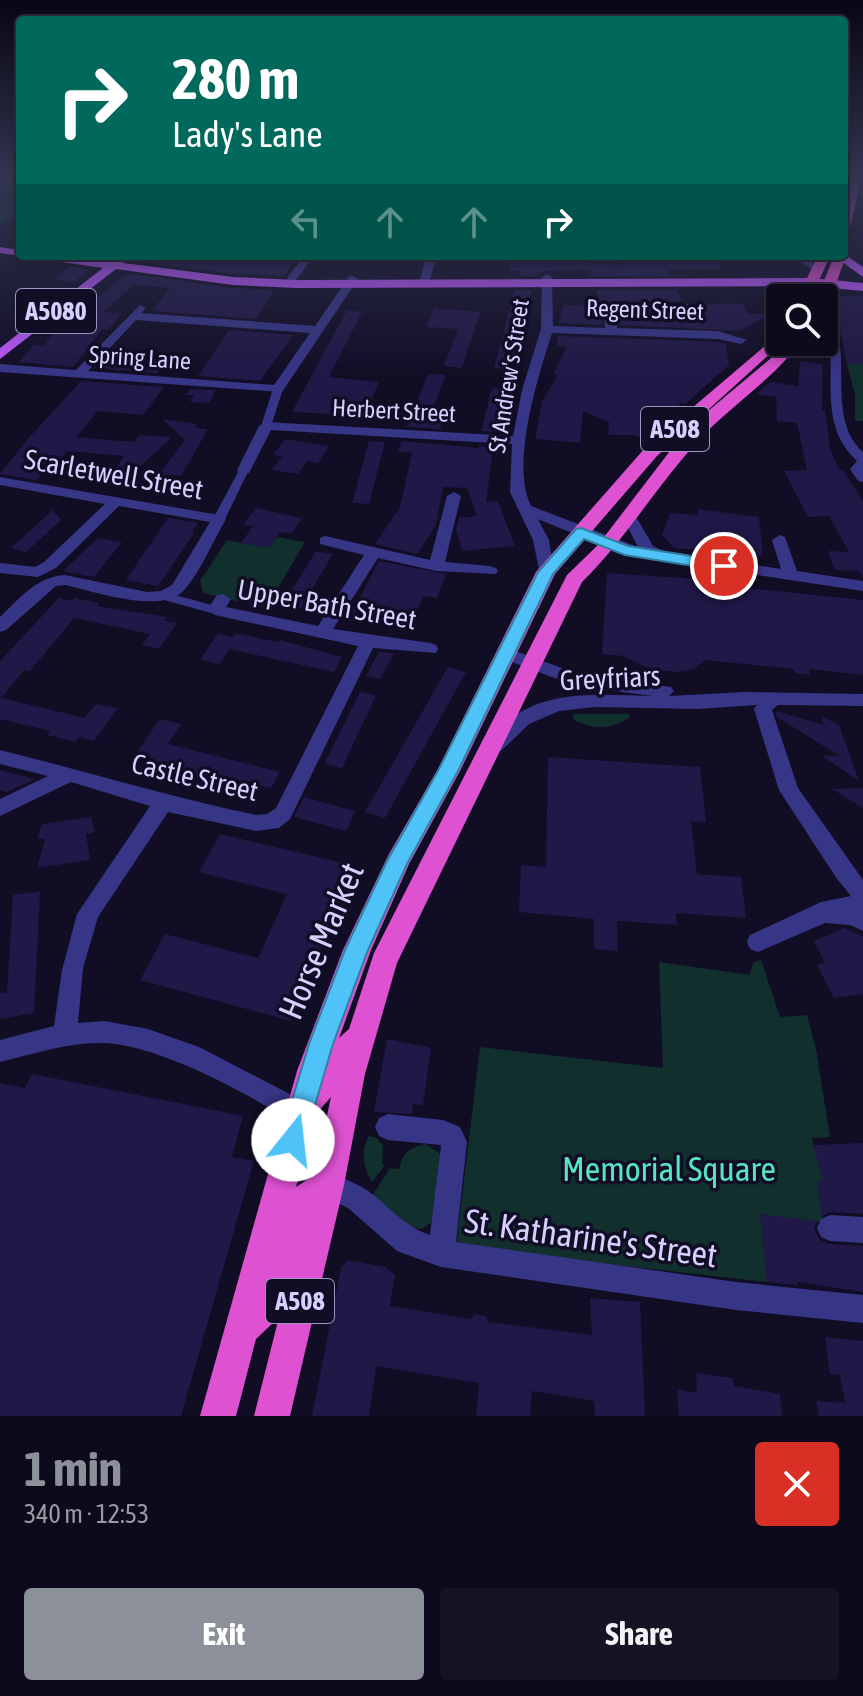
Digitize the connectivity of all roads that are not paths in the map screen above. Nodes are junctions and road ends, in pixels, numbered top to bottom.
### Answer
1 (306, 260) edge
2 (431, 260) edge
3 (798, 260) edge
4 (804, 260) edge
5 (839, 260) edge
6 (845, 260) edge
7 (120, 261) edge
8 (863, 276) edge
9 (292, 278) junction
10 (813, 278) edge
11 (832, 279) junction
12 (548, 280) junction
13 (352, 282) junction
14 (424, 282) junction
15 (830, 284) edge
16 (863, 287) edge
17 (691, 307) dead end
18 (547, 329) junction
19 (317, 330) junction
20 (611, 330) junction
21 (741, 340) dead end
22 (766, 349) edge
23 (0, 355) edge
24 (782, 356) edge
25 (836, 356) edge
26 (0, 368) edge
27 (78, 375) junction
28 (278, 389) junction
29 (266, 426) junction
30 (519, 440) junction
31 (862, 465) edge
32 (244, 470) joint
33 (0, 481) edge
34 (454, 496) dead end
35 (116, 501) junction
36 (526, 509) junction
37 (603, 509) junction
38 (629, 516) junction
39 (546, 518) junction
40 (219, 519) junction
41 (581, 532) junction
42 (780, 540) dead end
43 (325, 541) dead end
44 (609, 544) junction
45 (373, 553) junction
46 (662, 556) junction
47 (436, 566) junction
48 (0, 568) edge
49 (490, 571) dead end
50 (546, 572) junction
51 (46, 573) junction
52 (791, 576) junction
53 (863, 586) edge
54 (164, 596) junction
55 (219, 605) joint
56 (0, 626) edge
57 (322, 633) junction
58 (368, 642) junction
59 (430, 649) dead end
60 (520, 660) junction
61 (744, 698) junction
62 (774, 698) junction
63 (861, 700) edge
64 (492, 748) junction
65 (0, 757) edge
66 (71, 774) junction
67 (163, 803) junction
68 (0, 808) edge
69 (863, 894) edge
70 (863, 903) edge
71 (817, 916) junction
72 (863, 922) edge
73 (758, 942) dead end
74 (364, 1029) junction
75 (65, 1035) junction
76 (0, 1051) edge
77 (300, 1113) junction
78 (388, 1127) dead end
79 (334, 1150) junction
80 (328, 1185) junction
81 (830, 1228) dead end
82 (863, 1230) edge
83 (441, 1253) junction
84 (863, 1309) edge
85 (241, 1330) junction
86 (218, 1416) edge
87 (272, 1416) edge

1 - 9 street
2 - 14 street
3 - 10 street
4 - 10 street
5 - 11 highway
6 - 8 main road
7 - 9 main road
7 - 13 main road
7 - 23 main road, A5080
8 - 11 main road
9 - 13 main road
10 - 11 main road
10 - 12 main road
10 - 12 main road
11 - 15 highway
11 - 16 main road
12 - 14 main road
12 - 18 street, St Andrew's Street
13 - 14 main road
13 - 19 street
17 - 20 street
18 - 20 street, Regent Street
18 - 30 street, St Andrew's Street
19 - 27 street
19 - 28 street
20 - 21 street, Regent Street
22 - 37 highway, A508
24 - 38 highway, A508
25 - 31 street
26 - 27 street, Spring Lane
27 - 28 street, Spring Lane
28 - 29 street
29 - 30 street, Herbert Street
29 - 32 street
30 - 36 street, St Andrew's Street
32 - 40 street
33 - 35 street, Scarletwell Street
34 - 47 street
35 - 40 street, Scarletwell Street
35 - 51 street
36 - 39 street
36 - 50 street, St Andrew's Street
37 - 39 street
37 - 41 highway, A508
38 - 44 highway, A508
38 - 46 street
39 - 41 street
40 - 54 street
41 - 44 street
41 - 50 highway, Horse Market / A508
42 - 52 street
43 - 45 street
44 - 46 street
44 - 60 highway, Horse Market / A508
45 - 47 street
45 - 57 street
46 - 52 street
47 - 49 street
48 - 51 street, Upper Bath Street
50 - 60 highway, Horse Market / A508
51 - 54 street, Upper Bath Street
51 - 56 street
52 - 53 street
54 - 55 street, Upper Bath Street
55 - 57 street, Upper Bath Street
57 - 58 street, Upper Bath Street
58 - 59 street, Upper Bath Street
58 - 67 street, Castle Street
60 - 61 street, Greyfriars
60 - 64 highway, Horse Market / A508
60 - 77 highway, Horse Market / A508
61 - 62 street, Greyfriars
61 - 64 street, Greyfriars
62 - 63 street, Greyfriars
62 - 69 street
64 - 74 highway, Horse Market / A508
65 - 66 street, Castle Street
66 - 67 street, Castle Street
66 - 68 street
67 - 75 street
70 - 71 street
71 - 72 street
71 - 73 street
74 - 77 highway
74 - 79 highway, Horse Market / A508
75 - 76 street
75 - 77 street
77 - 79 street
77 - 85 highway, Horse Market / A508
78 - 83 street
79 - 80 highway, Horse Market / A508
80 - 83 street, St. Katharine's Street
80 - 85 highway
80 - 87 highway, Horse Market / A508
81 - 82 street
83 - 84 street, St. Katharine's Street
85 - 86 highway, Horse Market / A508

